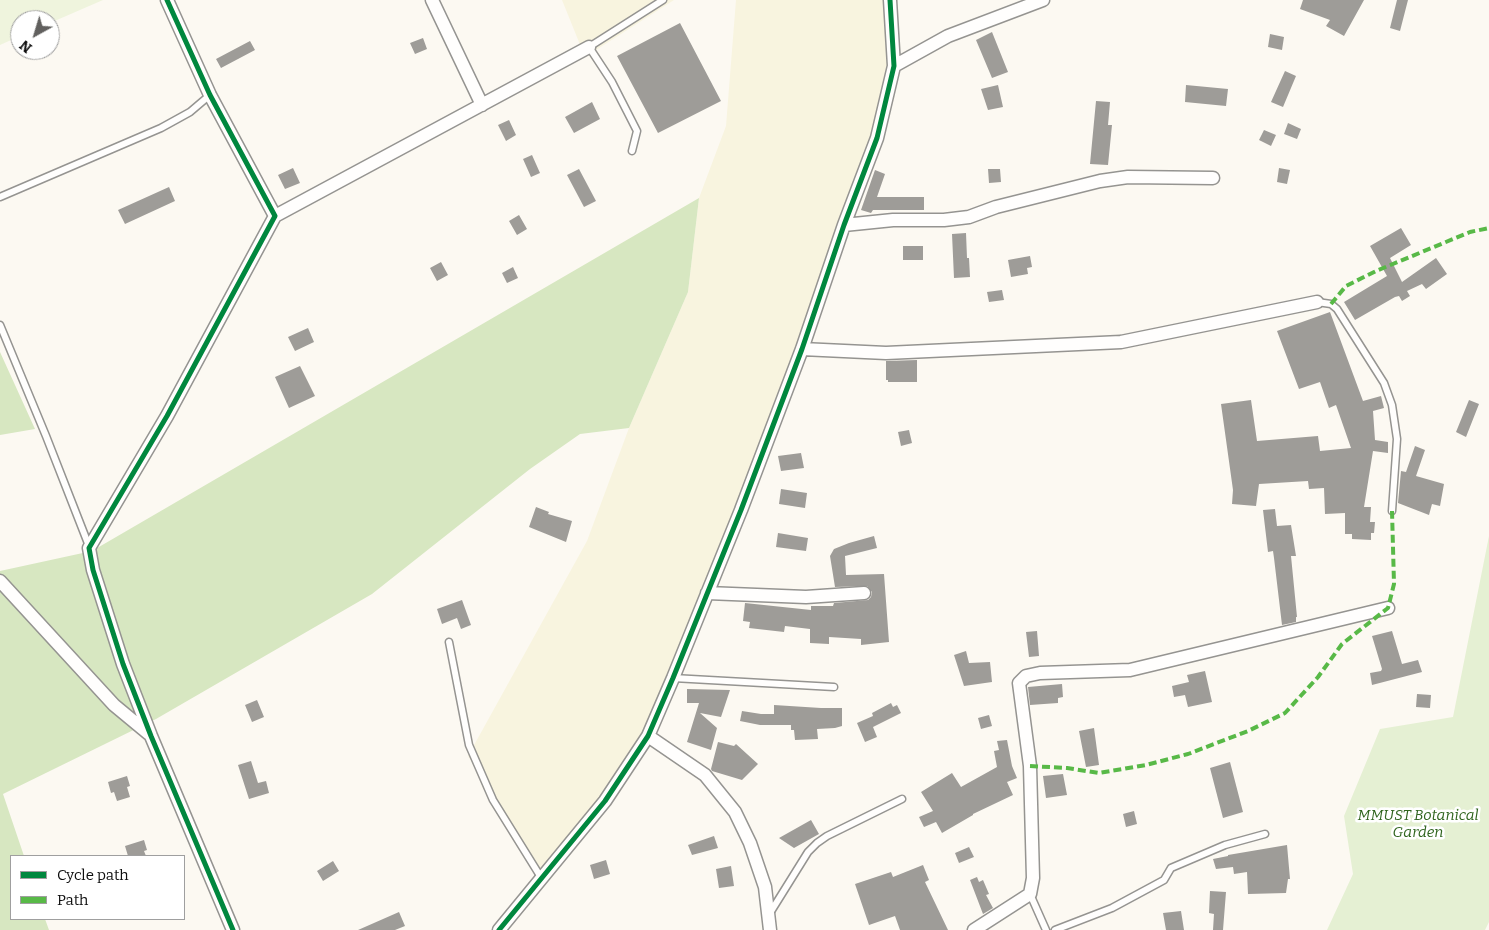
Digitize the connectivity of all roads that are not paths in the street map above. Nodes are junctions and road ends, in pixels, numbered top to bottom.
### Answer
1 (167, 0) edge
2 (432, 0) edge
3 (663, 0) edge
4 (890, 0) edge
5 (1043, 0) edge
6 (589, 47) junction
7 (894, 66) junction
8 (210, 95) junction
9 (482, 105) junction
10 (632, 151) dead end
11 (1213, 178) dead end
12 (0, 197) edge
13 (275, 216) junction
14 (844, 225) junction
15 (1317, 302) joint
16 (0, 325) edge
17 (802, 349) junction
18 (1392, 511) dead end
19 (89, 548) junction
20 (0, 581) edge
21 (707, 593) junction
22 (864, 593) dead end
23 (1388, 608) dead end
24 (449, 642) dead end
25 (673, 678) junction
26 (834, 687) dead end
27 (151, 736) junction
28 (648, 736) junction
29 (902, 799) dead end
30 (1264, 834) dead end
31 (542, 879) junction
32 (1030, 894) junction
33 (768, 916) junction
34 (233, 930) edge
35 (499, 930) edge
36 (770, 930) edge
37 (974, 930) edge
38 (1046, 930) edge
39 (1055, 930) edge

1 - 8 street
2 - 9 street
3 - 6 lane
4 - 7 street
5 - 7 street
6 - 9 street
6 - 10 lane
7 - 14 street
8 - 12 lane
8 - 13 street
9 - 13 street
11 - 14 street
13 - 19 street
14 - 17 street
15 - 17 street
15 - 18 lane
16 - 19 lane
17 - 21 street
19 - 27 street
20 - 27 street
21 - 22 street
21 - 25 street
23 - 32 street
24 - 31 lane
25 - 26 lane
25 - 28 street
27 - 34 street
28 - 31 street
28 - 33 street
29 - 33 lane
30 - 39 lane
31 - 35 street
32 - 37 street
32 - 38 lane
33 - 36 street

